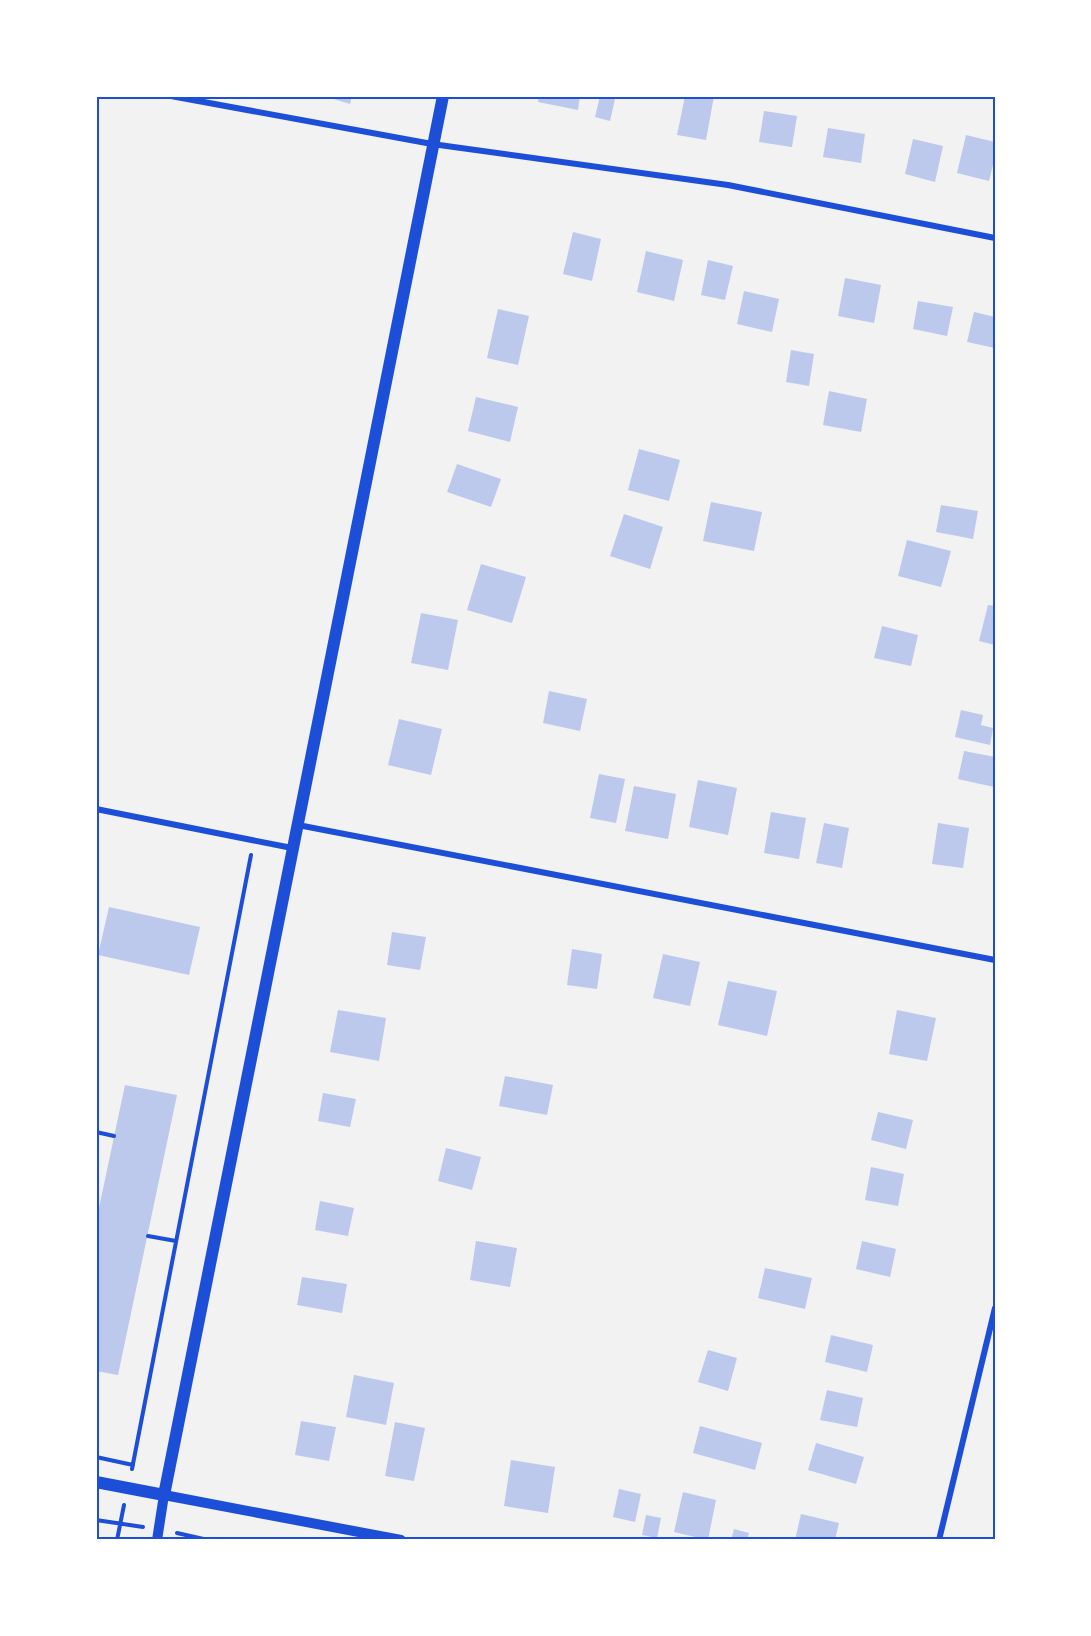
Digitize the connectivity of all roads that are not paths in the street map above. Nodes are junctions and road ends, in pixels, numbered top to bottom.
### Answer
1 (171, 96) edge
2 (442, 96) edge
3 (432, 144) junction
4 (995, 238) edge
5 (96, 809) edge
6 (297, 825) junction
7 (292, 848) junction
8 (995, 960) edge
9 (995, 1308) edge
10 (96, 1482) edge
11 (164, 1495) junction
12 (157, 1540) edge
13 (401, 1540) edge
14 (939, 1540) edge

1 - 3 street
2 - 3 main road
3 - 4 street
3 - 6 main road
5 - 7 street
6 - 7 main road
6 - 8 street
7 - 11 main road
9 - 14 street
10 - 11 main road
11 - 12 street
11 - 13 street

